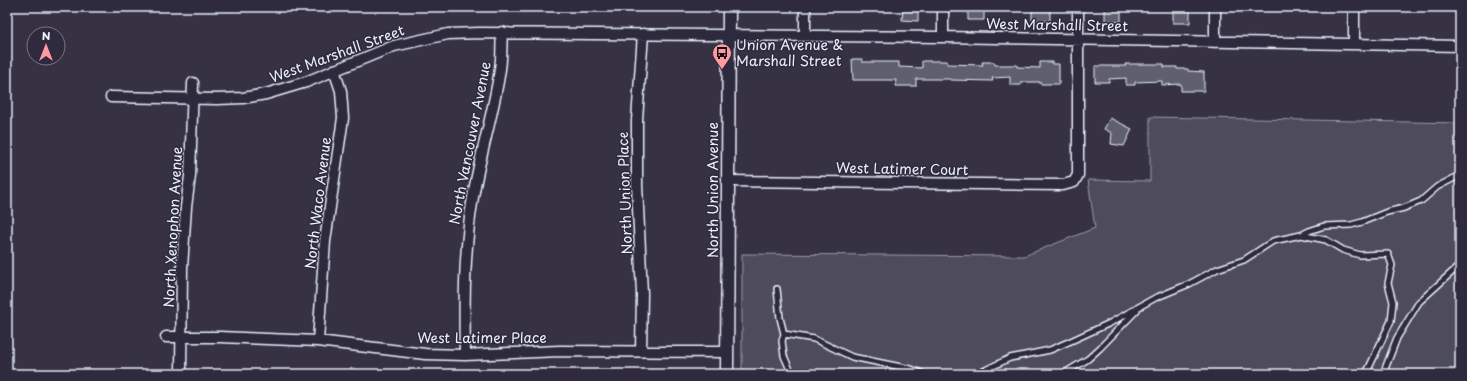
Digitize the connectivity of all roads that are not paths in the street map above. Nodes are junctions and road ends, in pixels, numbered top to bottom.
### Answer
1 (729, 7) edge
2 (805, 7) edge
3 (943, 7) edge
4 (1078, 7) edge
5 (1215, 7) edge
6 (1354, 7) edge
7 (502, 32) junction
8 (643, 34) junction
9 (729, 35) junction
10 (805, 36) junction
11 (943, 37) junction
12 (1078, 40) junction
13 (1215, 42) junction
14 (1354, 44) junction
15 (1460, 46) edge
16 (334, 70) junction
17 (193, 83) dead end
18 (111, 97) dead end
19 (193, 98) junction
20 (1460, 175) edge
21 (728, 181) junction
22 (1301, 235) junction
23 (1460, 265) edge
24 (776, 289) dead end
25 (1140, 306) junction
26 (784, 334) junction
27 (166, 337) dead end
28 (181, 337) junction
29 (318, 341) junction
30 (641, 351) junction
31 (727, 352) junction
32 (465, 355) junction
33 (181, 374) edge
34 (727, 374) edge
35 (792, 374) edge
36 (924, 374) edge
37 (977, 374) edge
38 (1063, 374) edge
39 (1366, 374) edge
40 (1383, 374) edge

1 - 9 street, North Union Avenue
2 - 10 street
3 - 11 street
4 - 12 street
5 - 13 street
6 - 14 street
7 - 8 street, West Marshall Street
7 - 16 street, West Marshall Street
7 - 32 street, North Vancouver Avenue
8 - 9 street, West Marshall Street
8 - 30 street, North Union Place
9 - 10 street, West Marshall Street
9 - 21 street, North Union Avenue
10 - 11 street, West Marshall Street
11 - 12 street, West Marshall Street
12 - 13 street, West Marshall Street
12 - 21 street, West Latimer Court
13 - 14 street, West Marshall Street
14 - 15 street, West Marshall Street
16 - 19 street, West Marshall Street
16 - 29 street, North Waco Avenue
17 - 19 street, North Xenophon Avenue
18 - 19 street, West Marshall Street
19 - 28 street, North Xenophon Avenue
20 - 22 lane
21 - 31 street, North Union Avenue
22 - 25 lane
22 - 39 lane
23 - 40 lane
24 - 26 lane
25 - 37 lane
25 - 38 lane
26 - 35 lane
26 - 36 lane
27 - 28 street, West Latimer Place
28 - 29 street, West Latimer Place
28 - 33 street, North Xenophon Avenue
29 - 32 street, West Latimer Place
30 - 31 street, West Latimer Place
30 - 32 street, West Latimer Place
31 - 34 street, North Union Avenue

